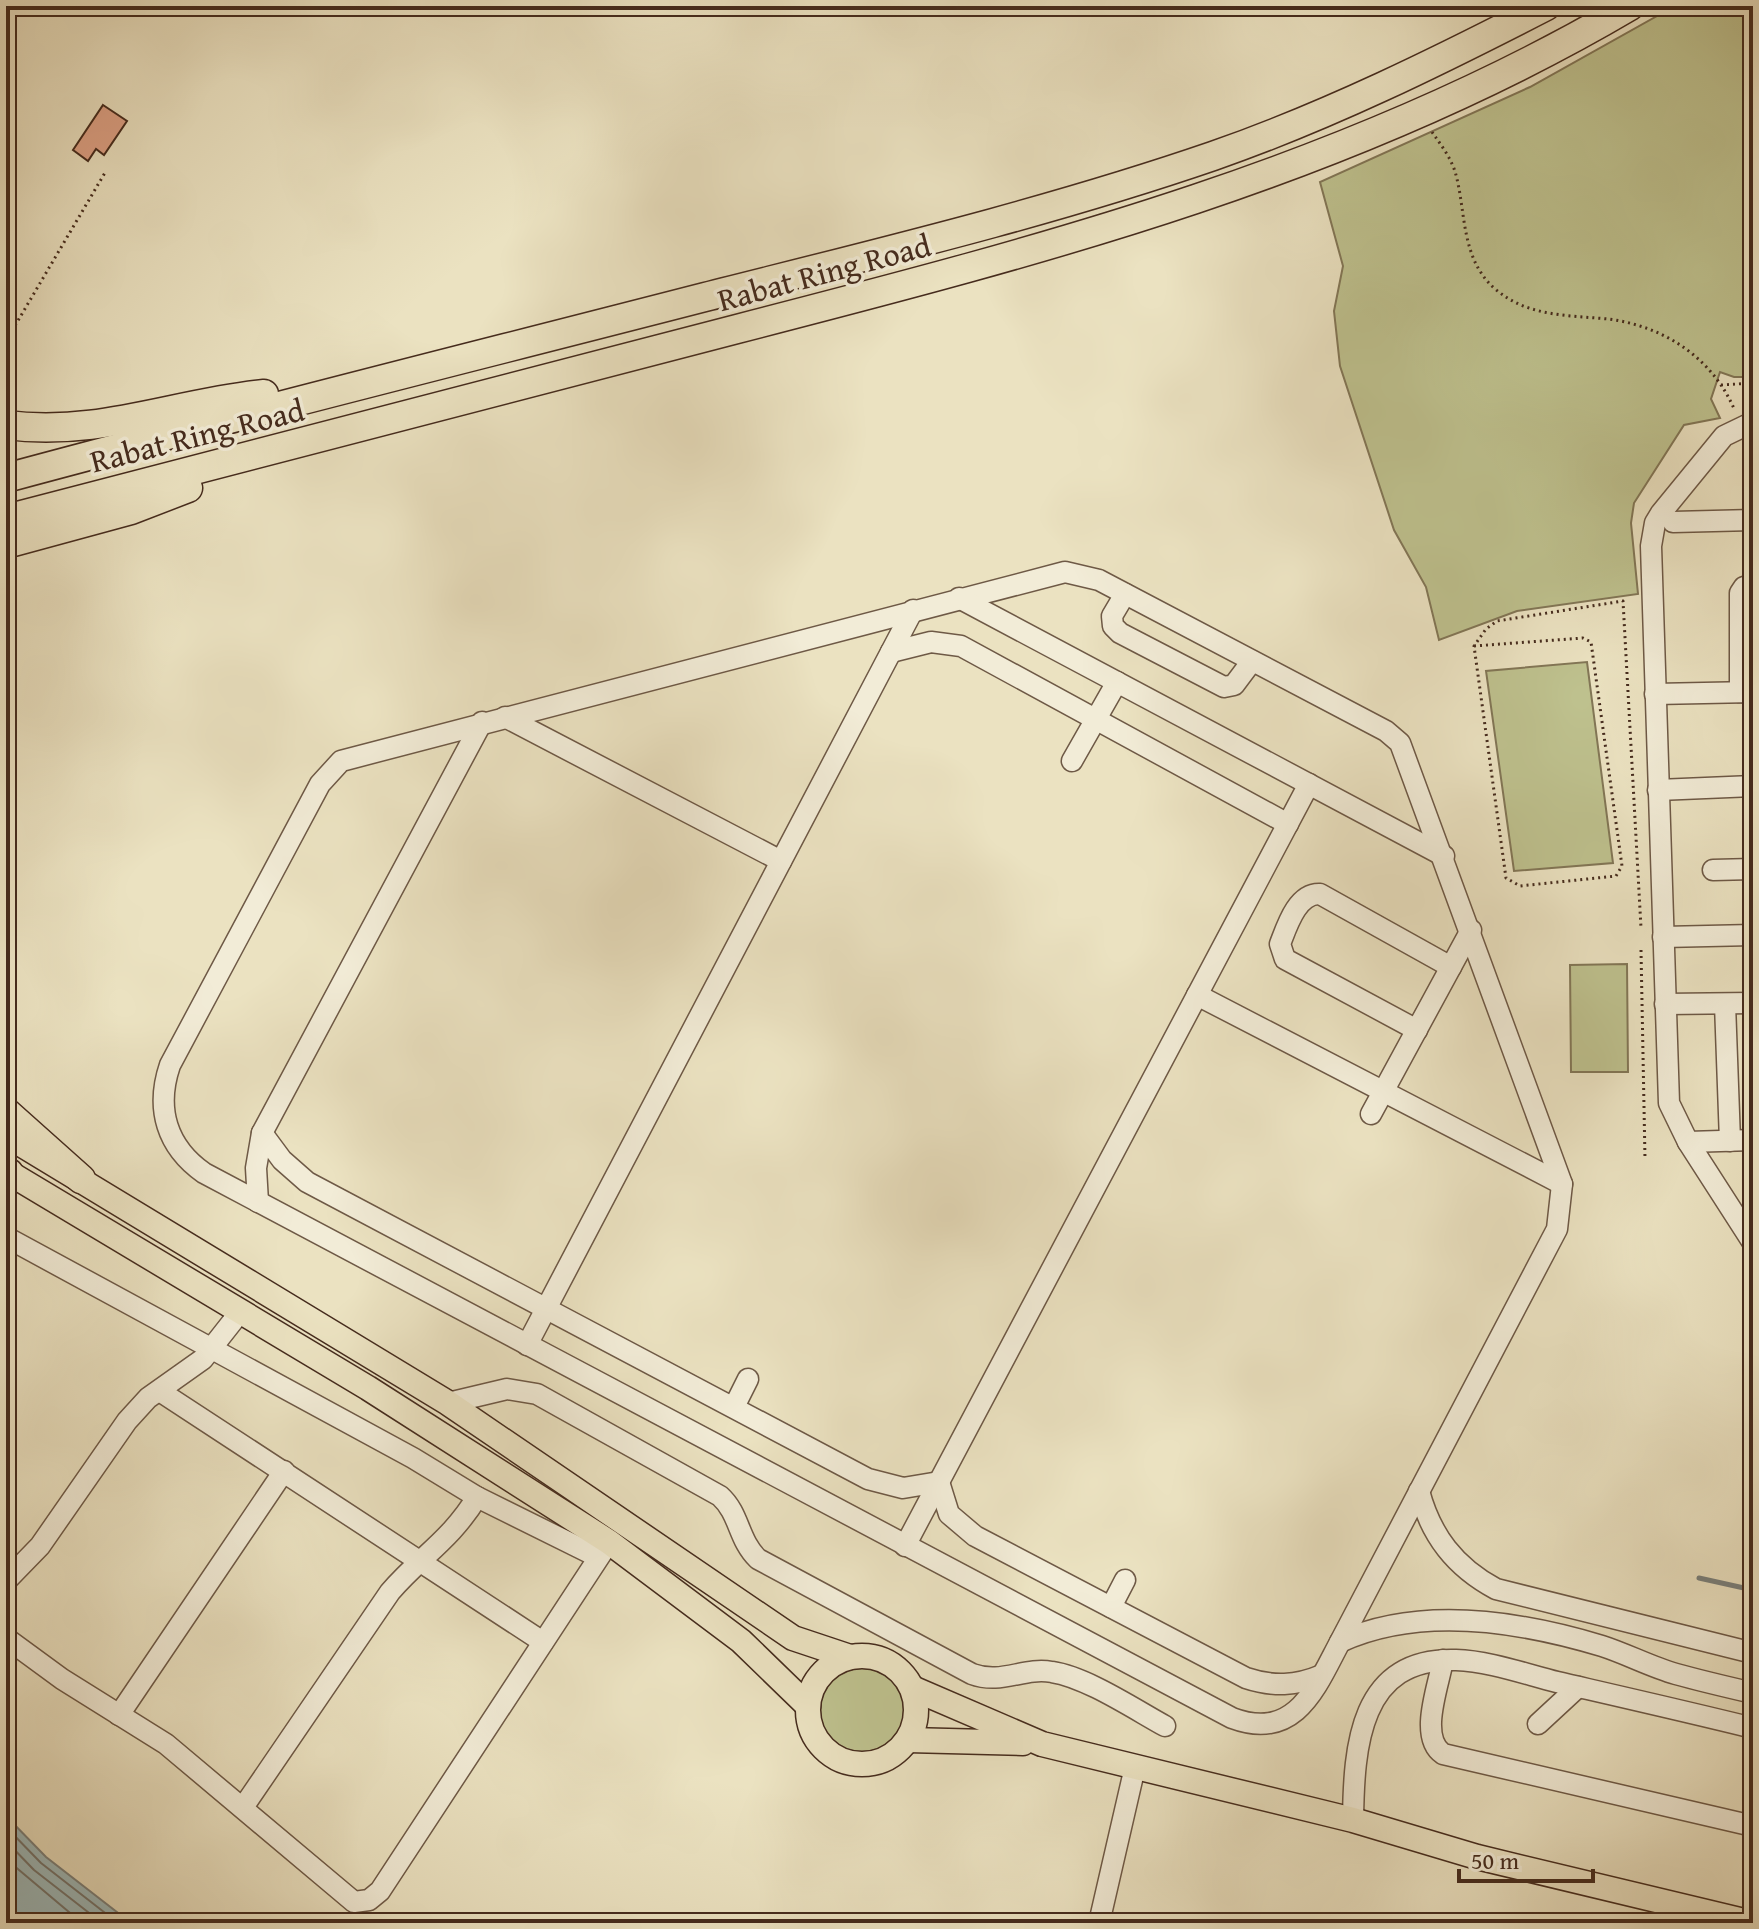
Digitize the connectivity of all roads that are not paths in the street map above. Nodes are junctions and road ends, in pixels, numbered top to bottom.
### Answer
1 (1546, 6) edge
2 (1630, 6) edge
3 (305, 398) junction
4 (1747, 424) edge
5 (6, 425) edge
6 (247, 457) junction
7 (6, 478) edge
8 (6, 519) edge
9 (1753, 520) edge
10 (1673, 522) dead end
11 (6, 544) edge
12 (1753, 585) edge
13 (1125, 594) junction
14 (959, 598) junction
15 (913, 610) junction
16 (891, 652) junction
17 (1252, 661) junction
18 (1117, 682) junction
19 (1746, 692) edge
20 (1655, 694) junction
21 (505, 717) junction
22 (1095, 720) junction
23 (482, 722) junction
24 (1072, 761) dead end
25 (1309, 784) junction
26 (1753, 786) edge
27 (1658, 790) junction
28 (1288, 824) junction
29 (1444, 856) junction
30 (781, 861) junction
31 (1753, 869) edge
32 (1713, 870) dead end
33 (1471, 930) junction
34 (1753, 935) edge
35 (1663, 937) junction
36 (1451, 967) junction
37 (1197, 995) junction
38 (1753, 1003) edge
39 (1665, 1004) junction
40 (1725, 1004) junction
41 (1417, 1030) junction
42 (1384, 1092) junction
43 (6, 1112) edge
44 (1371, 1114) dead end
45 (262, 1133) junction
46 (6, 1135) edge
47 (1753, 1140) edge
48 (1730, 1141) junction
49 (1688, 1142) junction
50 (7, 1172) edge
51 (81, 1179) junction
52 (1562, 1184) junction
53 (258, 1202) junction
54 (1753, 1210) edge
55 (1731, 1211) junction
56 (6, 1237) edge
57 (1753, 1243) edge
58 (547, 1307) junction
59 (240, 1312) junction
60 (527, 1345) junction
61 (212, 1347) junction
62 (748, 1379) dead end
63 (161, 1392) junction
64 (448, 1403) junction
65 (734, 1407) junction
66 (284, 1471) junction
67 (939, 1482) junction
68 (1419, 1491) junction
69 (477, 1497) junction
70 (905, 1546) junction
71 (603, 1549) junction
72 (421, 1560) junction
73 (1125, 1580) dead end
74 (6, 1581) edge
75 (1111, 1607) junction
76 (6, 1638) edge
77 (543, 1642) junction
78 (1340, 1642) junction
79 (1753, 1653) edge
80 (850, 1657) junction
81 (1443, 1660) junction
82 (1322, 1675) junction
83 (1578, 1687) junction
84 (912, 1688) junction
85 (1753, 1693) edge
86 (808, 1706) junction
87 (119, 1715) junction
88 (1538, 1724) dead end
89 (1165, 1726) dead end
90 (1753, 1728) edge
91 (908, 1740) junction
92 (1042, 1744) junction
93 (1135, 1767) junction
94 (244, 1806) junction
95 (1353, 1820) junction
96 (1753, 1826) edge
97 (1099, 1923) edge
98 (1752, 1923) edge

1 - 3 highway, Rabat Ring Road
2 - 6 highway, Rabat Ring Road
3 - 5 highway
3 - 7 highway, Rabat Ring Road
4 - 20 street
6 - 8 highway, Rabat Ring Road
6 - 11 highway
9 - 10 street
12 - 19 street
13 - 14 street
13 - 17 street
13 - 17 street
14 - 15 street
14 - 18 street
15 - 16 street
15 - 21 street
16 - 22 street
16 - 30 street
17 - 29 street
18 - 22 street
18 - 25 street
19 - 20 street
20 - 27 street
21 - 23 street
21 - 30 street
22 - 24 street
22 - 28 street
23 - 45 street
23 - 53 street
25 - 28 street
25 - 29 street
26 - 27 street
27 - 35 street
28 - 37 street
29 - 33 street
30 - 58 street
31 - 32 street
33 - 36 street
33 - 52 street
34 - 35 street
35 - 39 street
36 - 41 street
36 - 41 street
37 - 42 street
37 - 67 street
38 - 40 street
39 - 40 street
39 - 49 street
40 - 48 street
41 - 42 street
42 - 44 street
42 - 52 street
43 - 51 highway
45 - 53 street
45 - 58 street
46 - 51 main road
47 - 48 street
48 - 49 street
49 - 55 street
50 - 59 main road
51 - 64 main road
52 - 68 street
53 - 60 street
54 - 55 street
55 - 57 street
56 - 61 street
58 - 60 street
58 - 65 street
59 - 61 street
59 - 71 main road
60 - 70 street
61 - 63 street
61 - 69 street
62 - 65 street
63 - 66 street
63 - 74 street
64 - 80 main road
64 - 89 street
65 - 67 street
66 - 72 street
66 - 87 street
67 - 70 street
67 - 75 street
68 - 78 street
68 - 79 street
69 - 71 street
69 - 72 street
70 - 82 street
71 - 77 street
71 - 86 main road
72 - 77 street
72 - 94 street
73 - 75 street
75 - 82 street
76 - 87 street
77 - 94 street
78 - 82 street
78 - 85 street
80 - 84 main road
80 - 86 main road
81 - 83 street
81 - 95 street
81 - 96 street
83 - 88 street
83 - 90 street
84 - 91 main road
84 - 92 main road
86 - 91 main road
87 - 94 street
91 - 92 main road
92 - 93 main road
93 - 95 main road
93 - 97 street
95 - 98 main road

